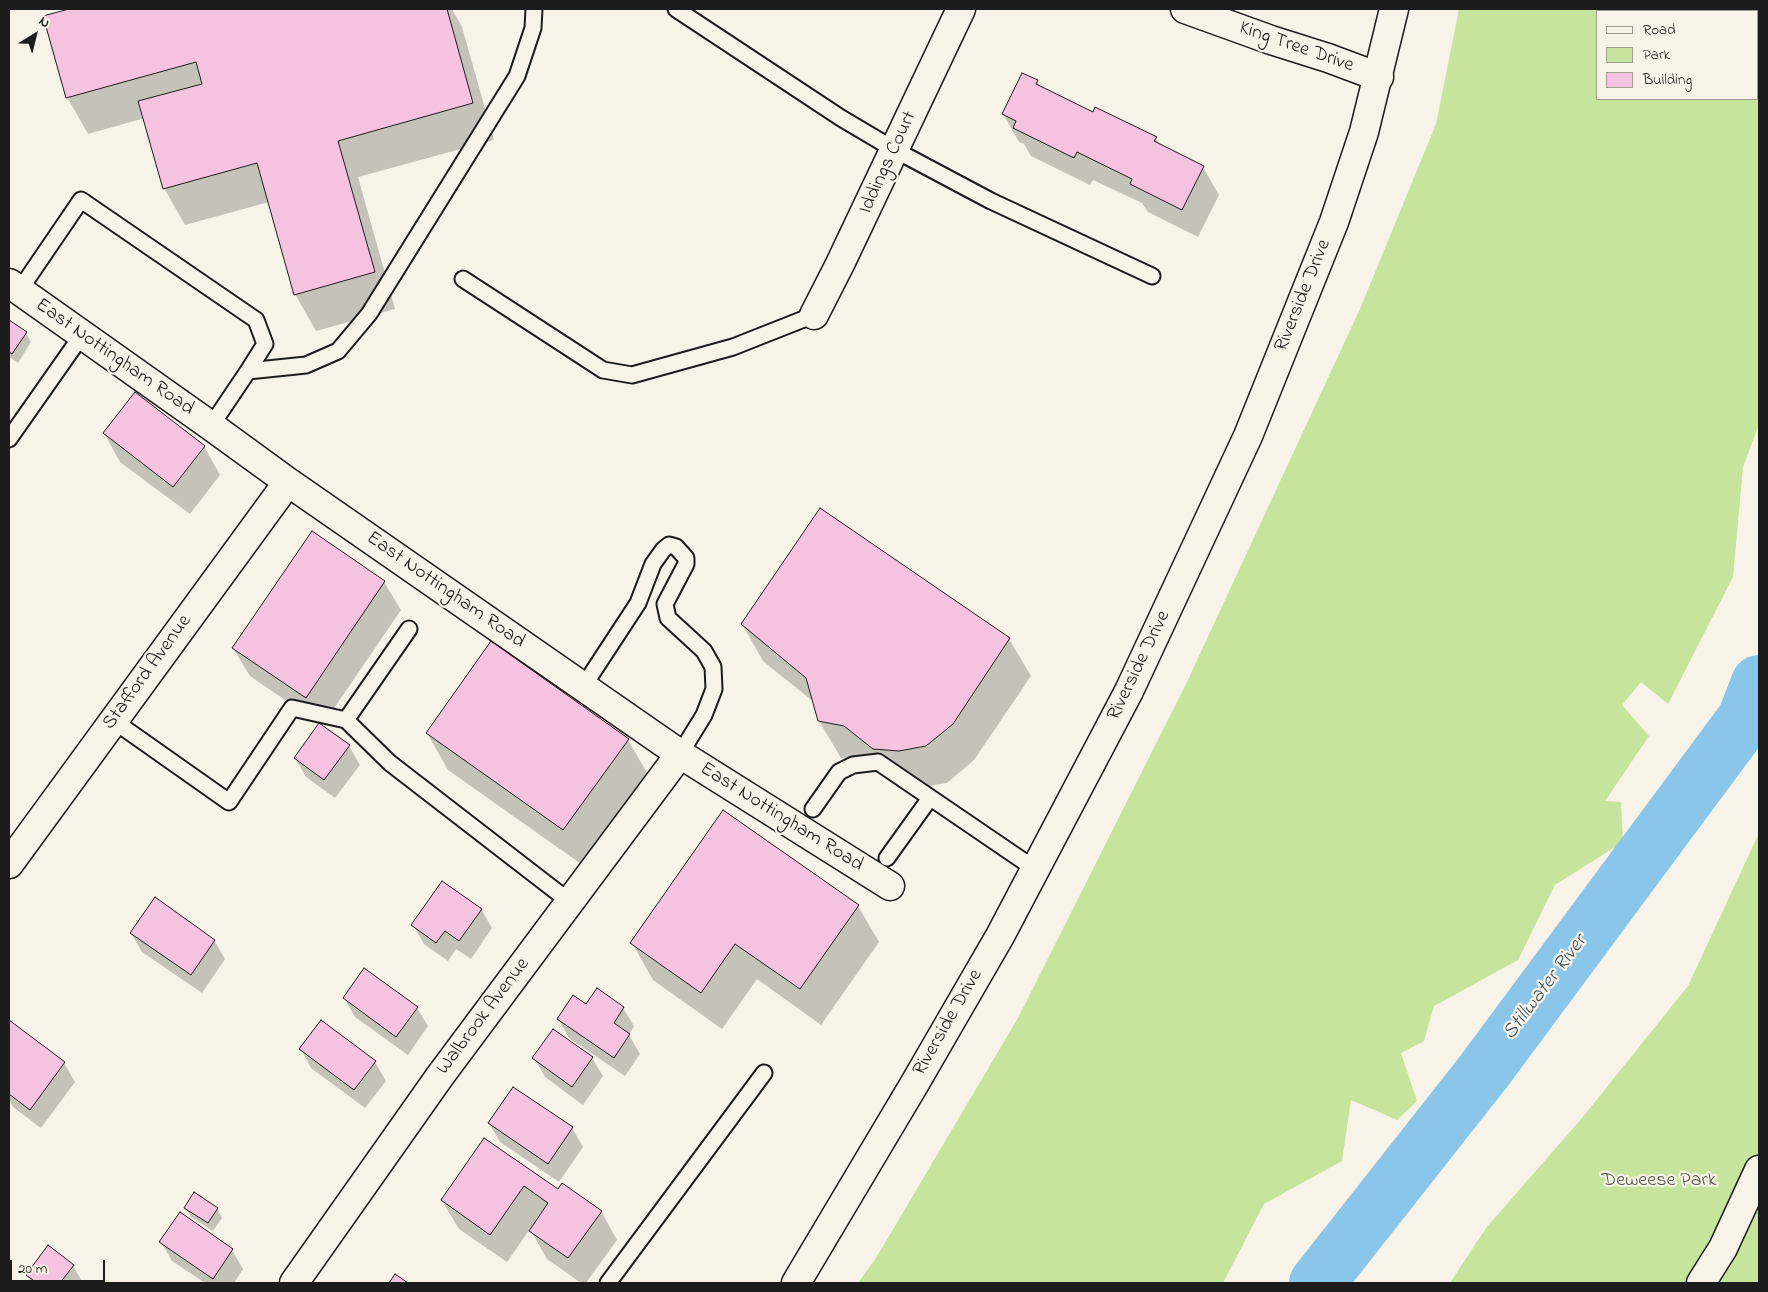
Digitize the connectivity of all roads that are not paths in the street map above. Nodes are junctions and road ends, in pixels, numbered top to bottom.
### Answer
1 (534, 9) edge
2 (676, 9) edge
3 (961, 9) edge
4 (1185, 9) edge
5 (1394, 9) edge
6 (1378, 77) junction
7 (895, 150) junction
8 (1152, 276) dead end
9 (463, 279) dead end
10 (14, 287) edge
11 (814, 315) joint
12 (82, 335) junction
13 (248, 372) junction
14 (211, 426) junction
15 (9, 439) edge
16 (288, 482) junction
17 (409, 629) dead end
18 (583, 687) junction
19 (346, 720) junction
20 (114, 721) junction
21 (680, 754) junction
22 (930, 798) junction
23 (813, 809) dead end
24 (887, 858) dead end
25 (9, 864) edge
26 (1035, 869) junction
27 (890, 886) dead end
28 (570, 902) junction
29 (764, 1073) dead end
30 (1759, 1170) edge
31 (294, 1283) edge
32 (608, 1283) edge
33 (796, 1283) edge
34 (1701, 1283) edge

1 - 13 lane
2 - 7 lane
3 - 7 street, Iddings Court
4 - 6 street, King Tree Drive
5 - 6 street, Riverside Drive
6 - 26 street, Riverside Drive
7 - 8 lane
7 - 11 street, Iddings Court
9 - 11 lane
10 - 12 street, East Nottingham Road
10 - 13 lane
12 - 14 street, East Nottingham Road
12 - 15 lane
13 - 14 lane
14 - 16 street, East Nottingham Road
16 - 18 street, East Nottingham Road
16 - 20 street, Stafford Avenue
17 - 19 lane
18 - 21 street, East Nottingham Road
18 - 21 lane
19 - 20 lane
19 - 28 lane
20 - 25 street, Stafford Avenue
21 - 27 street, East Nottingham Road
21 - 28 street, Walbrook Avenue
22 - 23 lane
22 - 24 lane
22 - 26 lane
26 - 33 street, Riverside Drive
28 - 31 street, Walbrook Avenue
29 - 32 lane
30 - 34 street

